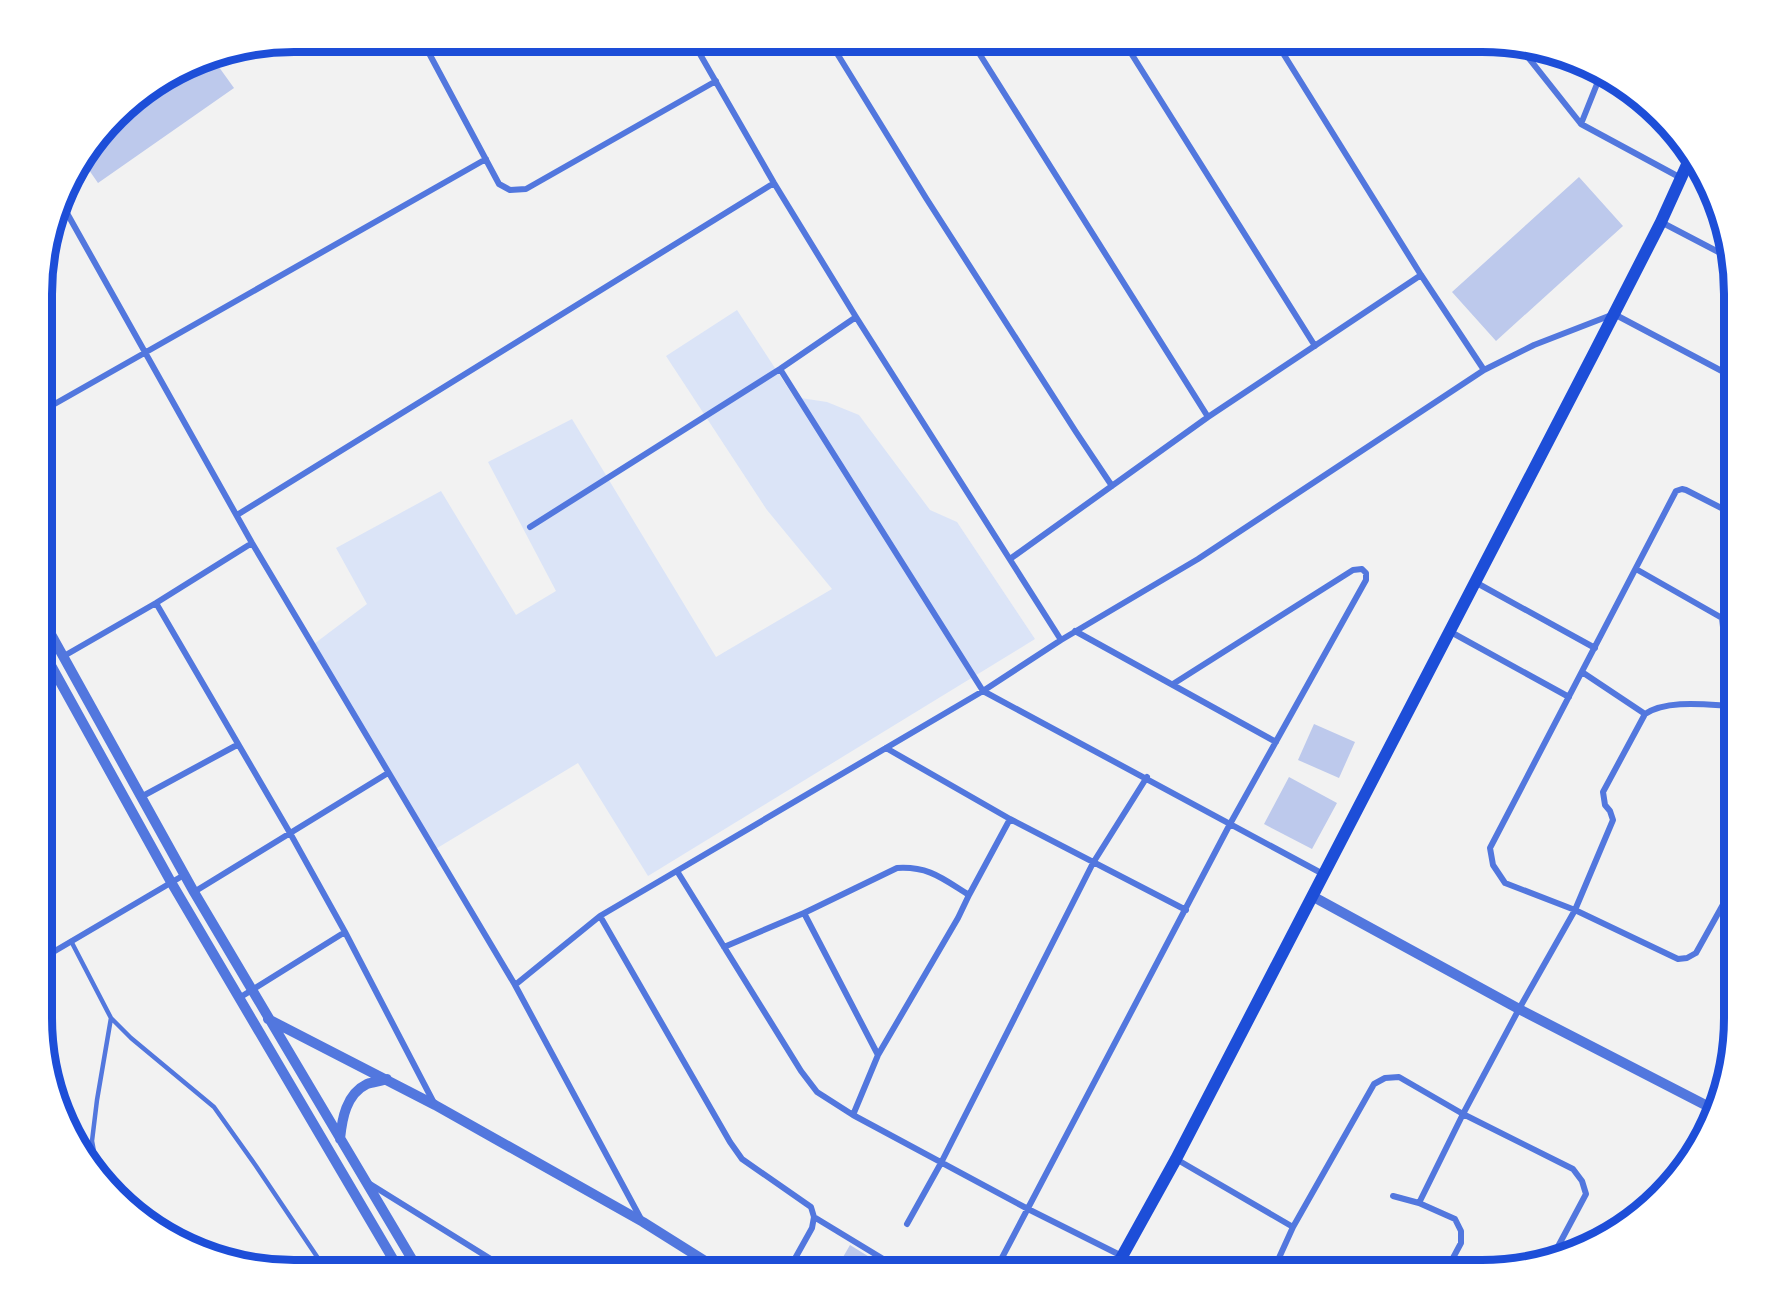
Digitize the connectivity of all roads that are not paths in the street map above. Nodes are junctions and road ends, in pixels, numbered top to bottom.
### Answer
1 (428, 52) edge
2 (699, 52) edge
3 (836, 52) edge
4 (978, 52) edge
5 (1130, 52) edge
6 (1282, 52) edge
7 (1528, 57) edge
8 (716, 81) junction
9 (1597, 81) edge
10 (1581, 124) junction
11 (486, 159) junction
12 (1687, 165) edge
13 (1681, 178) junction
14 (774, 183) junction
15 (67, 212) edge
16 (1661, 222) junction
17 (1721, 253) edge
18 (1421, 275) junction
19 (1614, 314) junction
20 (856, 317) junction
21 (1315, 346) junction
22 (145, 352) junction
23 (780, 369) junction
24 (1484, 370) junction
25 (1724, 372) edge
26 (52, 405) edge
27 (1208, 417) junction
28 (1112, 486) junction
29 (1724, 509) edge
30 (237, 515) junction
31 (530, 527) dead end
32 (252, 543) junction
33 (1010, 559) junction
34 (1636, 568) junction
35 (1474, 582) junction
36 (156, 603) junction
37 (1724, 614) edge
38 (1722, 618) junction
39 (1075, 631) junction
40 (1449, 631) junction
41 (52, 634) edge
42 (1724, 636) edge
43 (1061, 640) junction
44 (1594, 648) junction
45 (64, 656) junction
46 (52, 667) edge
47 (1582, 672) junction
48 (1173, 684) junction
49 (983, 691) junction
50 (1569, 697) junction
51 (1724, 706) edge
52 (1645, 714) junction
53 (1276, 742) junction
54 (237, 745) junction
55 (886, 748) junction
56 (387, 773) junction
57 (1147, 777) junction
58 (141, 797) junction
59 (1010, 819) junction
60 (1230, 824) junction
61 (290, 833) junction
62 (1093, 863) junction
63 (677, 871) junction
64 (1324, 874) junction
65 (184, 875) junction
66 (171, 882) junction
67 (194, 892) junction
68 (969, 895) junction
69 (1312, 896) junction
70 (1724, 903) edge
71 (1186, 910) junction
72 (1575, 910) junction
73 (804, 913) junction
74 (600, 916) junction
75 (345, 932) junction
76 (71, 941) junction
77 (724, 947) junction
78 (52, 953) edge
79 (515, 985) junction
80 (252, 990) junction
81 (238, 998) junction
82 (1519, 1009) junction
83 (246, 1012) junction
84 (111, 1018) junction
85 (269, 1020) junction
86 (878, 1055) junction
87 (387, 1079) junction
88 (435, 1105) junction
89 (1708, 1106) edge
90 (1463, 1114) junction
91 (853, 1115) junction
92 (340, 1139) junction
93 (95, 1155) edge
94 (1176, 1159) junction
95 (941, 1163) junction
96 (365, 1181) junction
97 (1393, 1196) dead end
98 (1419, 1203) junction
99 (1028, 1209) junction
100 (814, 1217) junction
101 (643, 1222) junction
102 (907, 1224) dead end
103 (1293, 1227) junction
104 (1557, 1249) edge
105 (1122, 1256) junction
106 (319, 1260) edge
107 (394, 1260) edge
108 (413, 1260) edge
109 (492, 1260) edge
110 (703, 1260) edge
111 (795, 1260) edge
112 (885, 1260) edge
113 (1001, 1260) edge
114 (1120, 1260) edge
115 (1278, 1260) edge
116 (1452, 1260) edge

1 - 11 street
2 - 8 street
3 - 28 street
4 - 27 street
5 - 21 street
6 - 18 street
7 - 10 street
8 - 11 street
8 - 14 street
9 - 10 street
10 - 13 street
11 - 22 street
12 - 13 main road
13 - 16 main road
14 - 20 street
14 - 30 street
15 - 22 street
16 - 17 street
16 - 19 main road
18 - 21 street
18 - 24 street
19 - 24 street
19 - 25 street
19 - 35 main road
20 - 23 street
20 - 33 street
21 - 27 street
22 - 26 street
22 - 30 street
23 - 31 street
23 - 49 street
24 - 39 street
27 - 28 street
28 - 33 street
29 - 34 street
30 - 32 street
32 - 36 street
32 - 56 street
33 - 43 street
34 - 38 street
34 - 44 street
35 - 40 main road
35 - 44 street
36 - 45 street
36 - 54 street
37 - 38 street
38 - 42 street
39 - 43 street
39 - 48 street
40 - 50 street
40 - 64 main road
41 - 45 street
43 - 49 street
44 - 47 street
45 - 58 street
46 - 66 street
47 - 50 street
47 - 52 street
48 - 53 street
48 - 53 street
49 - 55 street
49 - 57 street
50 - 72 street
51 - 52 street
52 - 72 street
53 - 60 street
54 - 58 street
54 - 61 street
55 - 59 street
55 - 63 street
56 - 61 street
56 - 79 street
57 - 60 street
57 - 62 street
58 - 65 street
59 - 62 street
59 - 68 street
60 - 64 street
60 - 71 street
61 - 67 street
61 - 75 street
62 - 71 street
62 - 95 street
63 - 74 street
63 - 77 street
64 - 69 main road
65 - 66 street
65 - 67 street
66 - 76 street
66 - 81 street
67 - 80 street
68 - 73 street
68 - 86 street
69 - 82 street
69 - 94 main road
70 - 72 street
71 - 99 street
72 - 82 street
73 - 77 street
73 - 86 street
74 - 79 street
74 - 100 street
75 - 80 street
75 - 88 street
76 - 78 street
76 - 84 lane
77 - 91 street
79 - 101 street
80 - 81 street
80 - 85 street
81 - 83 street
82 - 89 street
82 - 90 street
83 - 85 street
83 - 107 street
84 - 93 lane
84 - 106 lane
85 - 87 street
85 - 92 street
86 - 91 street
87 - 88 street
87 - 92 street
88 - 101 street
90 - 98 street
90 - 103 street
90 - 104 street
91 - 95 street
92 - 96 street
94 - 103 street
94 - 105 main road
95 - 99 street
95 - 102 street
96 - 108 street
96 - 109 street
97 - 98 street
98 - 116 street
99 - 105 street
99 - 113 street
100 - 111 street
100 - 112 street
101 - 110 street
103 - 115 street
105 - 114 main road

